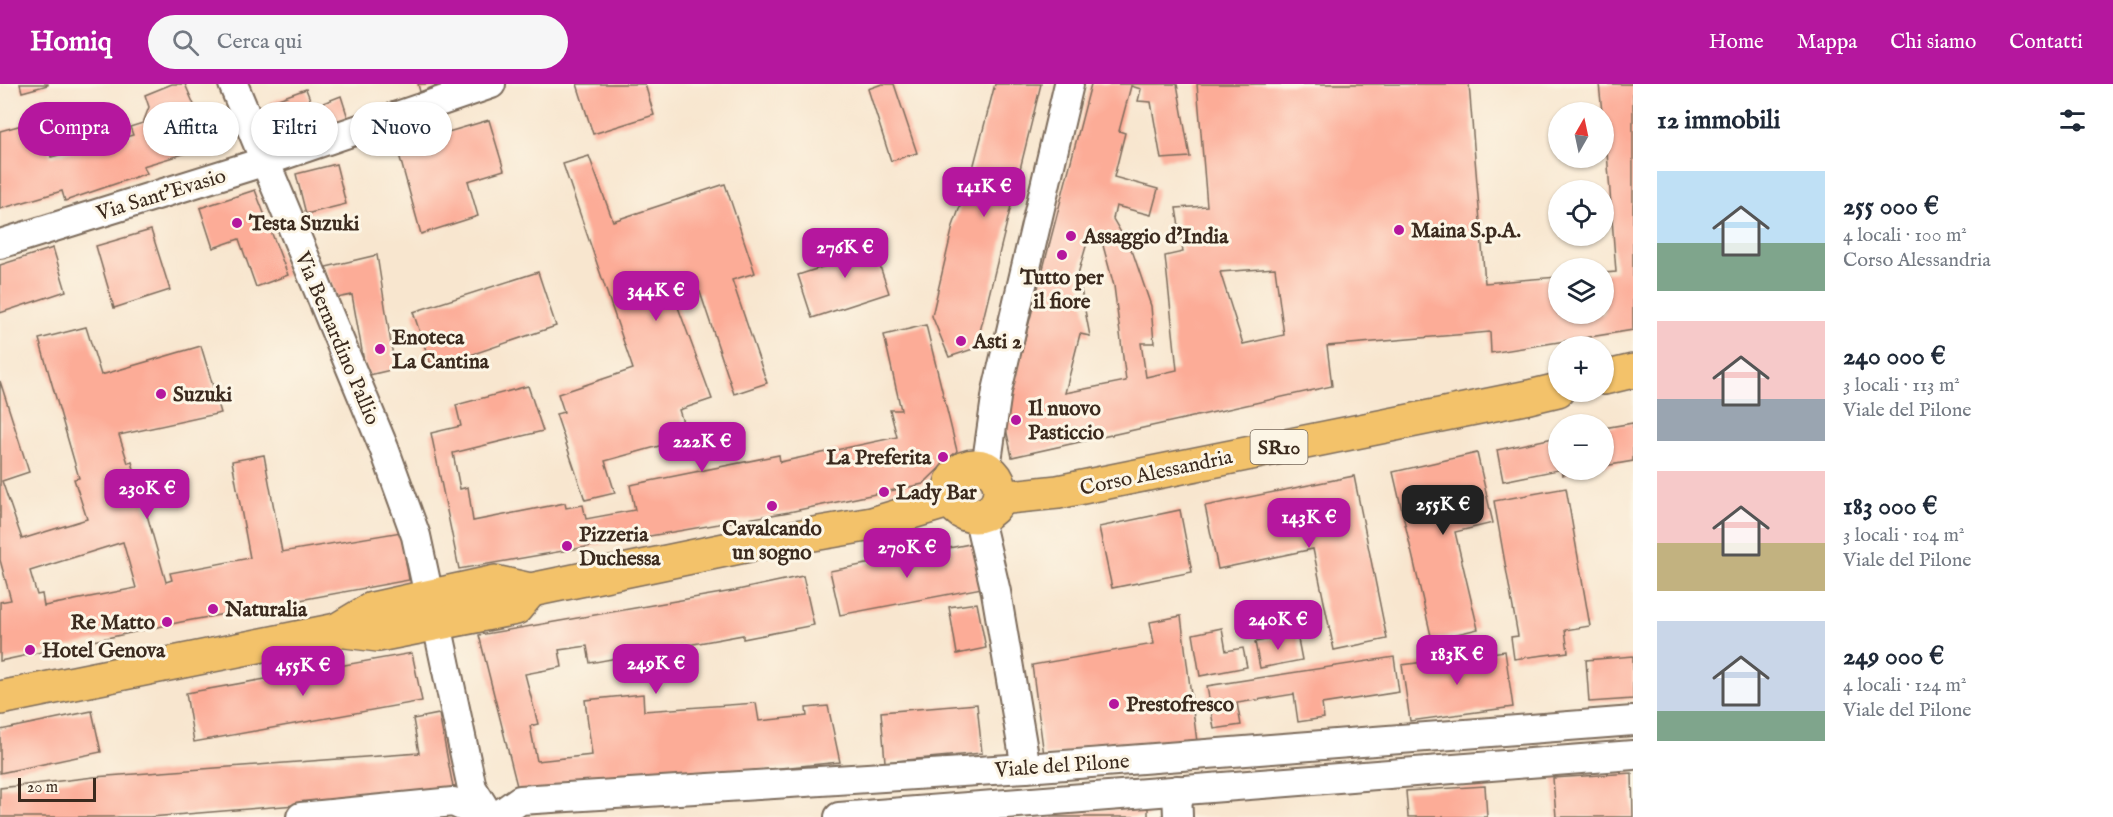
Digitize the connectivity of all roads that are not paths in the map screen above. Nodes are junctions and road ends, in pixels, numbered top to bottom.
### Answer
1 (233, 84) edge
2 (491, 84) edge
3 (1069, 84) edge
4 (266, 161) junction
5 (0, 244) edge
6 (1633, 371) edge
7 (1614, 376) edge
8 (1548, 393) edge
9 (986, 468) junction
10 (976, 505) junction
11 (433, 610) junction
12 (0, 698) edge
13 (1633, 721) edge
14 (1633, 755) edge
15 (1026, 768) junction
16 (1178, 803) edge
17 (301, 817) edge
18 (488, 817) edge
19 (496, 817) edge
20 (839, 817) edge

1 - 4 street, Via Bernardino Pallio
2 - 4 street, Via Sant'Evasio
3 - 9 street
4 - 5 street, Via Sant'Evasio
4 - 11 street, Via Bernardino Pallio
6 - 7 main road
8 - 10 main road, Corso Alessandria / SR10
9 - 10 main road
9 - 10 main road
10 - 11 main road, Corso Alessandria
10 - 15 street
11 - 12 main road, Corso Alessandria
11 - 18 street, Via Bernardino Pallio
13 - 15 street, Viale del Pilone
14 - 16 street, Viale del Pilone
15 - 19 street, Viale del Pilone
16 - 20 street, Viale del Pilone
17 - 18 street

